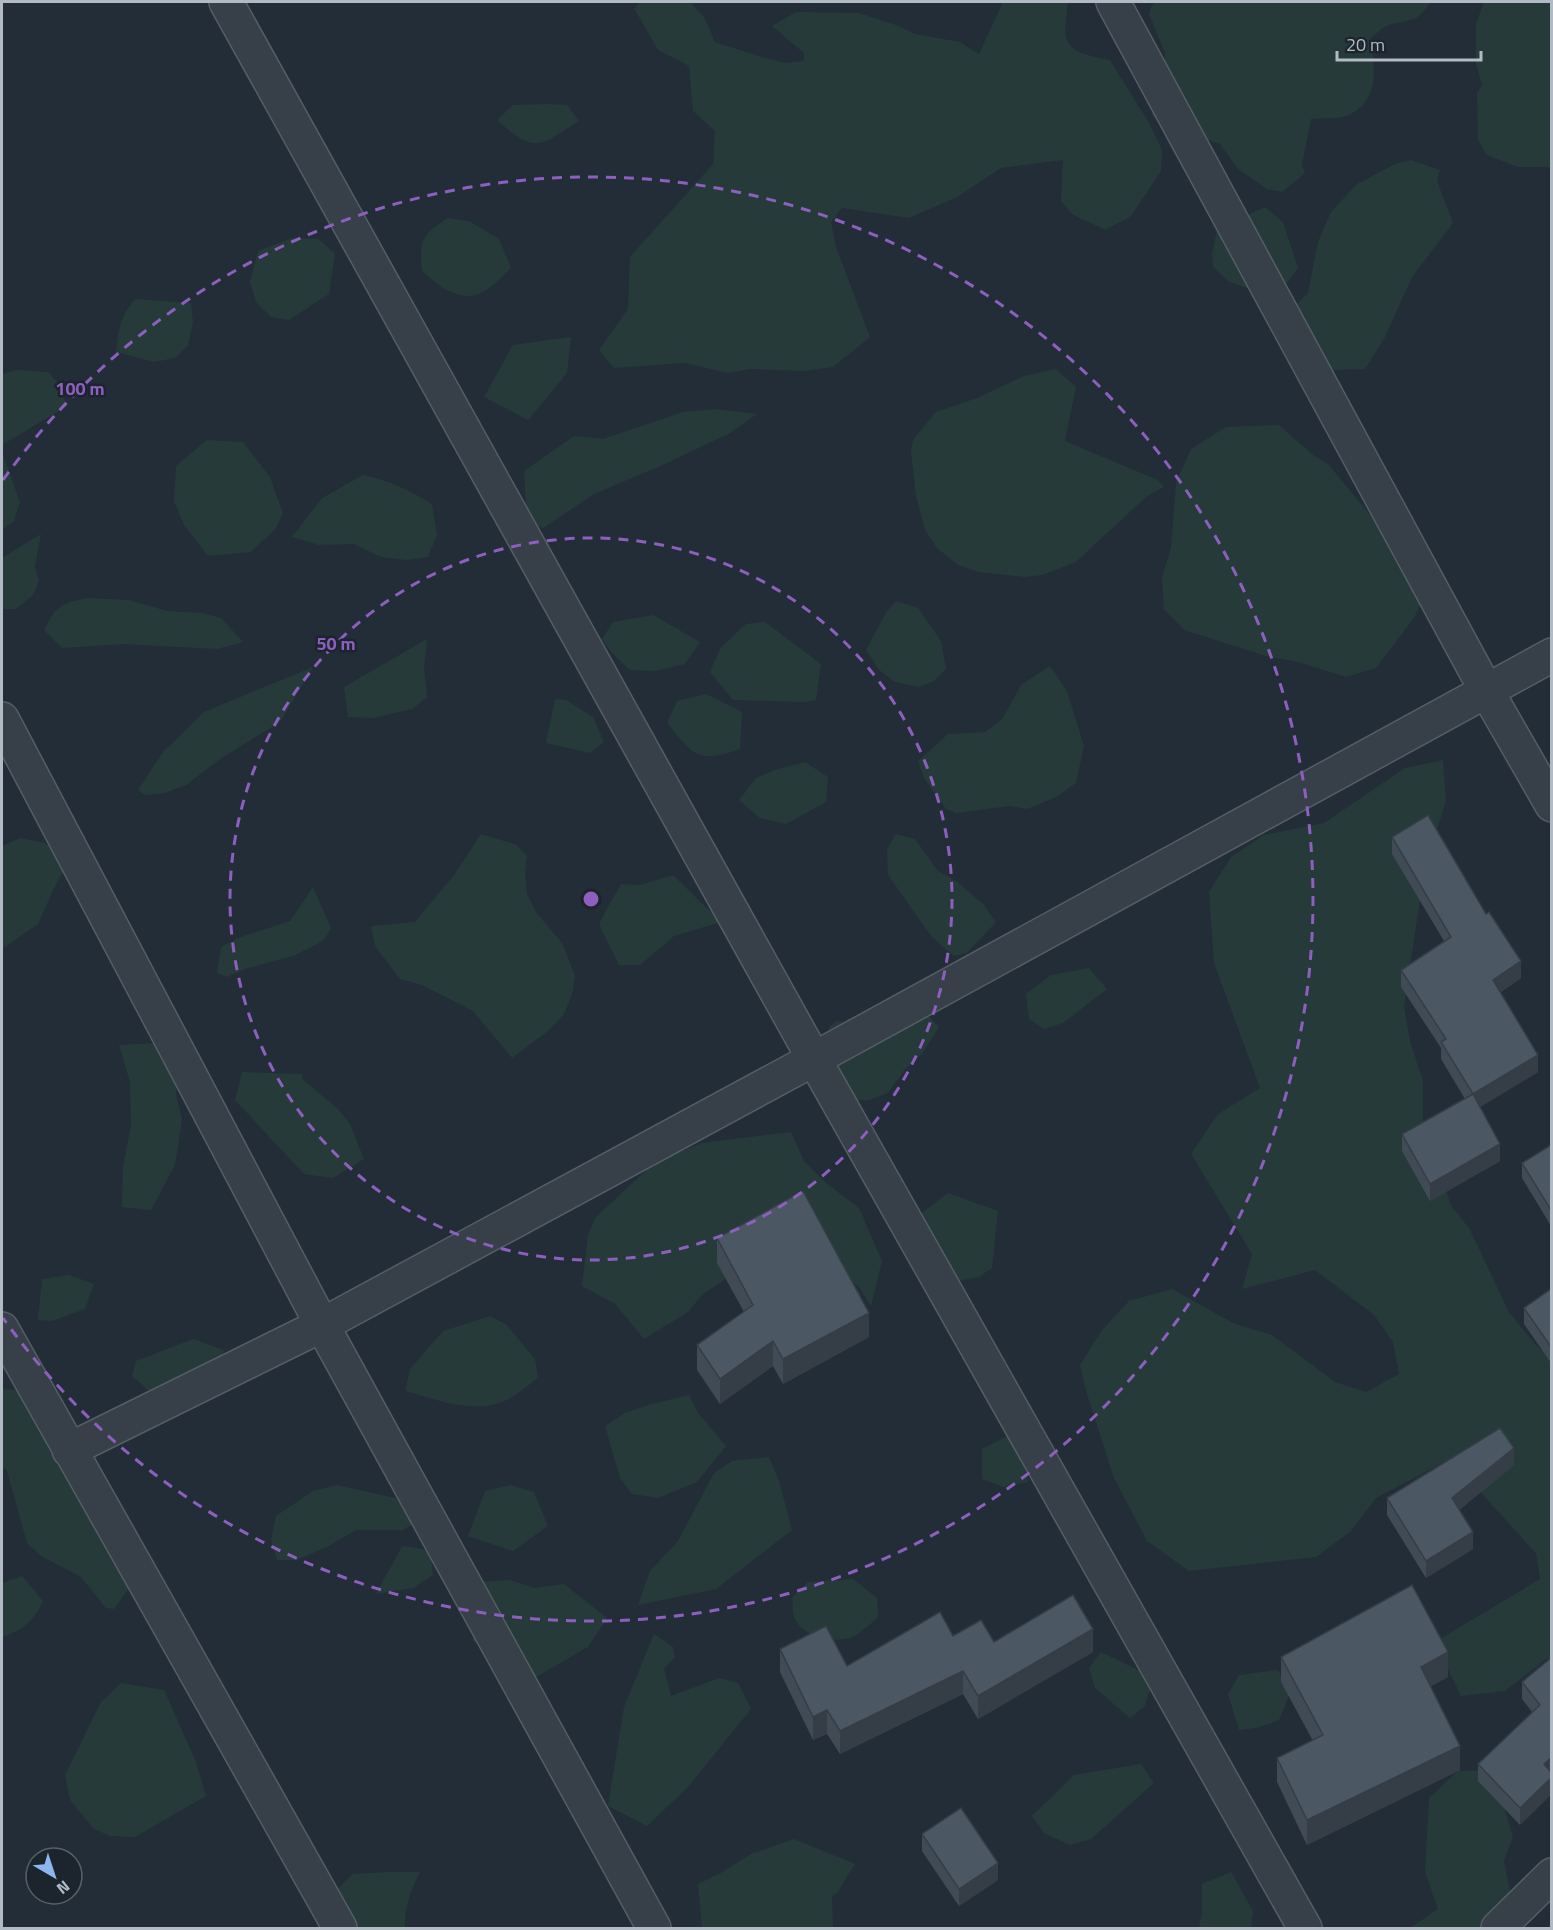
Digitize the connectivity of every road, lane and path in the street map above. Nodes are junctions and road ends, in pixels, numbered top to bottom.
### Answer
1 (226, 2) edge
2 (1113, 2) edge
3 (1551, 655) edge
4 (1486, 690) junction
5 (2, 719) edge
6 (1551, 805) edge
7 (814, 1059) junction
8 (322, 1325) junction
9 (2, 1329) edge
10 (69, 1450) junction
11 (1551, 1875) edge
12 (339, 1929) edge
13 (654, 1929) edge
14 (1305, 1929) edge
15 (1498, 1929) edge

1 - 7 street
2 - 4 street
3 - 4 street
4 - 6 street
4 - 7 street
5 - 8 street
7 - 8 street
7 - 14 street
8 - 10 street
8 - 13 street
9 - 10 street
10 - 12 street
11 - 15 street

